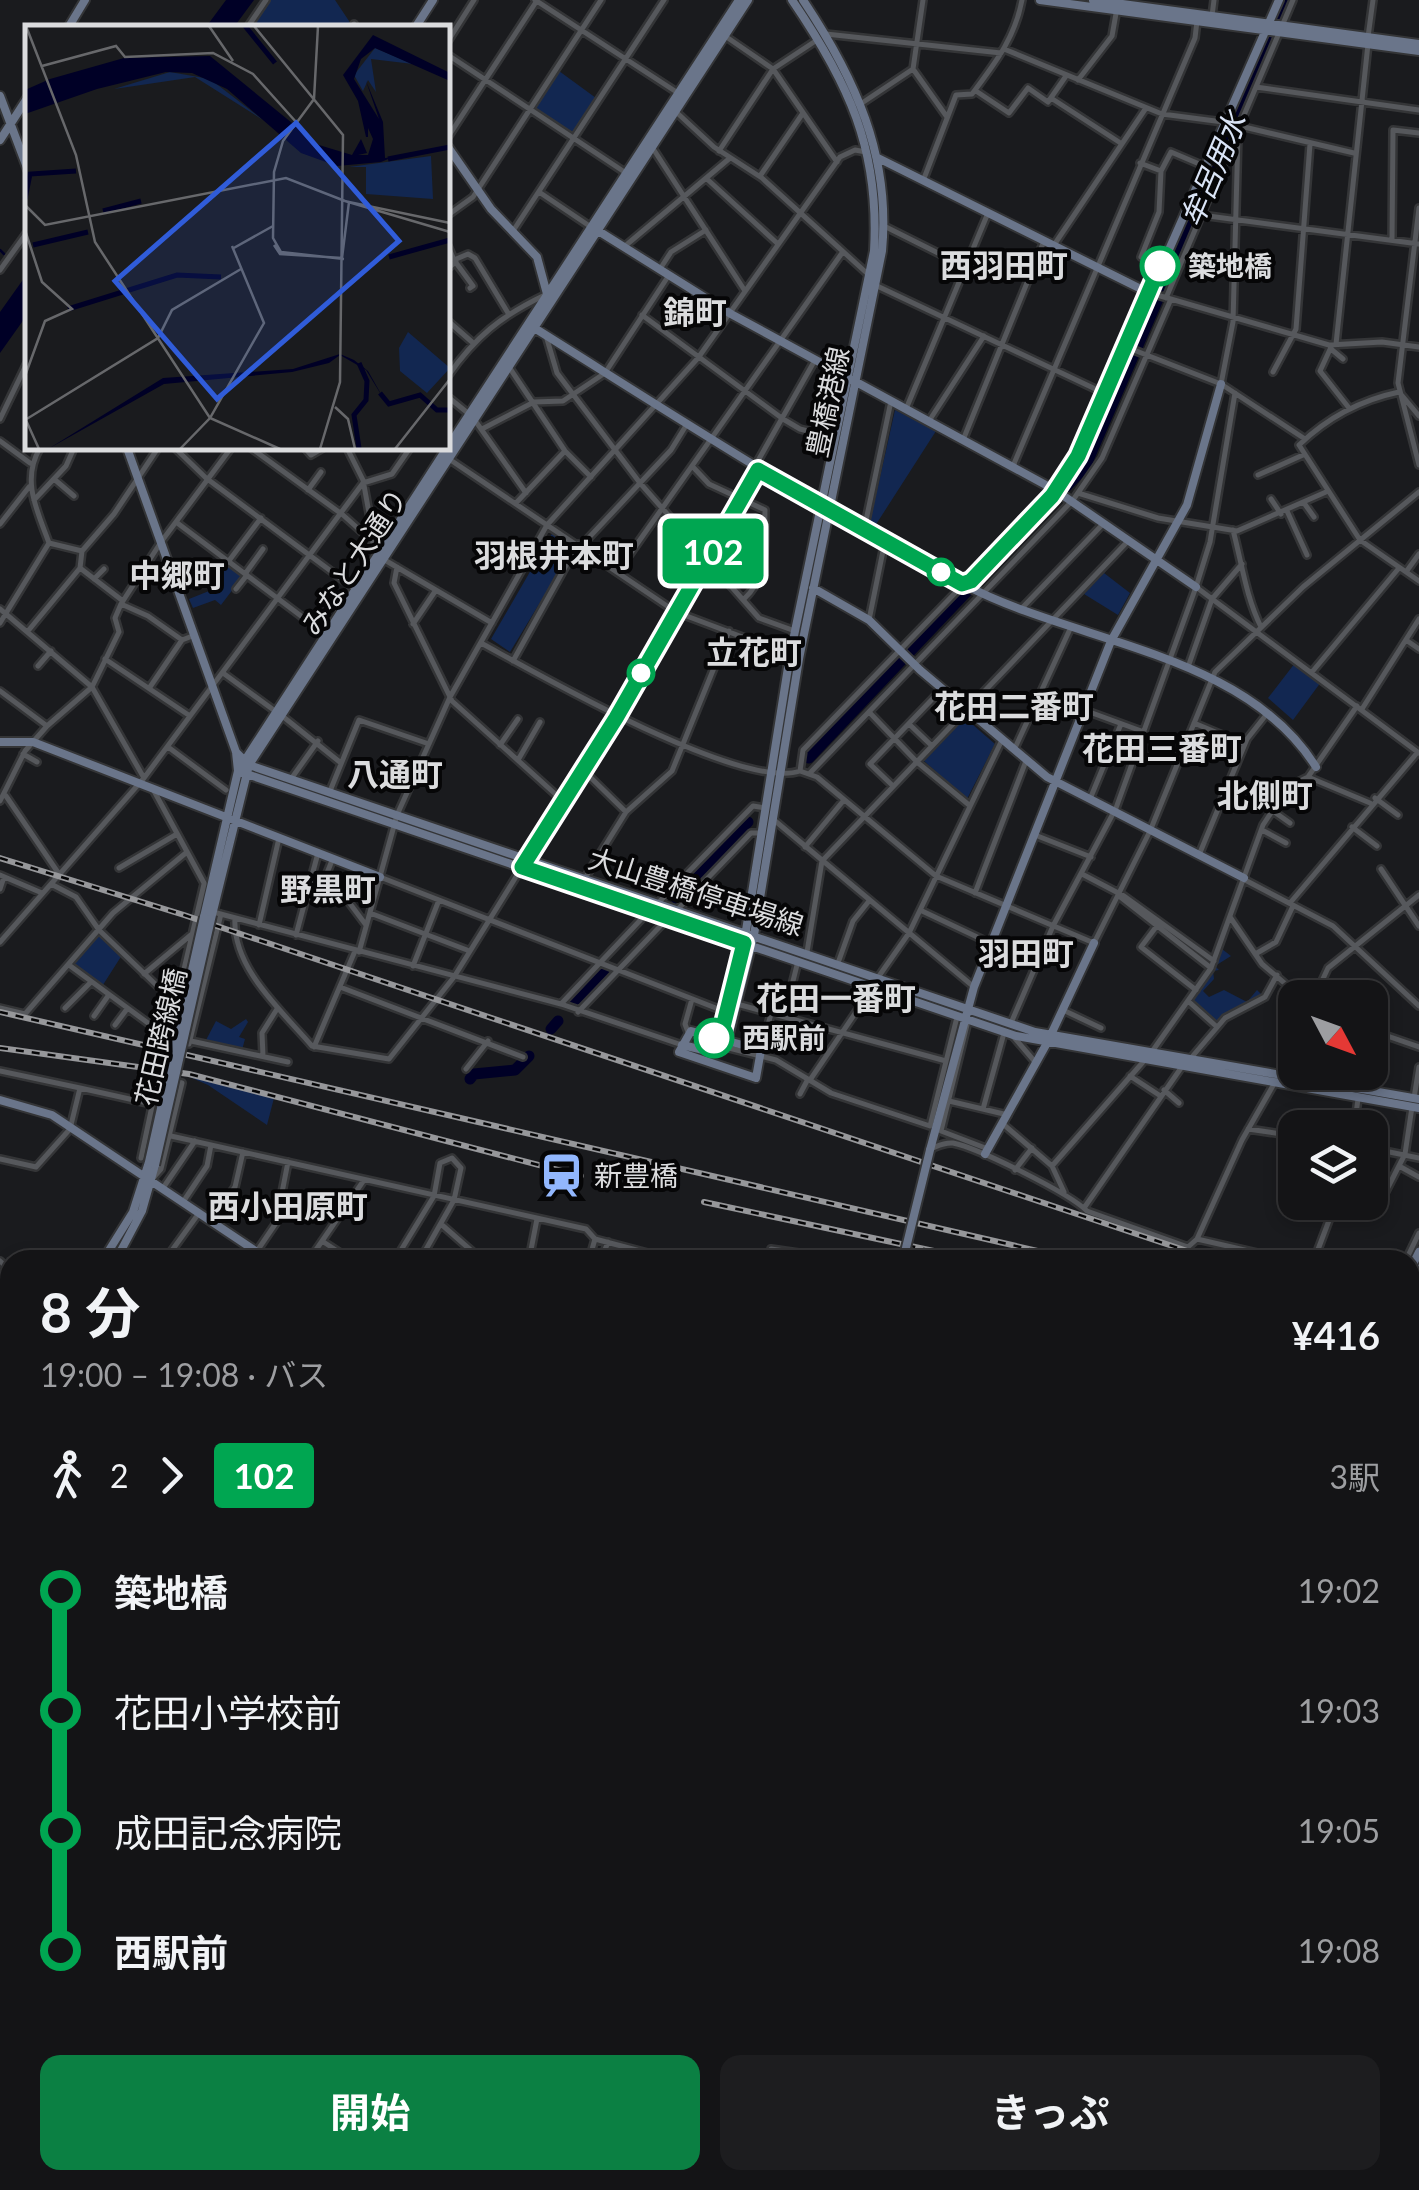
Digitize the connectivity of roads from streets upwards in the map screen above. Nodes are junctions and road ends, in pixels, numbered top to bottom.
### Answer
1 (85, 0) edge
2 (266, 0) edge
3 (433, 0) edge
4 (474, 0) edge
5 (536, 0) edge
6 (601, 0) edge
7 (664, 0) edge
8 (739, 0) edge
9 (748, 0) edge
10 (792, 0) edge
11 (803, 0) edge
12 (924, 0) edge
13 (1022, 0) edge
14 (1040, 0) edge
15 (1093, 0) edge
16 (1214, 0) edge
17 (1279, 0) edge
18 (1293, 0) edge
19 (1373, 0) edge
20 (1117, 5) edge
21 (1212, 16) junction
22 (1196, 22) junction
23 (70, 25) edge
24 (249, 25) edge
25 (417, 25) edge
26 (1274, 28) junction
27 (582, 29) junction
28 (725, 36) junction
29 (822, 36) junction
30 (450, 39) edge
31 (1368, 41) junction
32 (918, 43) junction
33 (1419, 48) edge
34 (1003, 51) junction
35 (450, 56) edge
36 (626, 58) junction
37 (774, 69) junction
38 (913, 69) junction
39 (1066, 76) junction
40 (485, 80) junction
41 (1078, 80) junction
42 (1256, 87) junction
43 (975, 90) junction
44 (682, 95) junction
45 (0, 96) edge
46 (1051, 98) junction
47 (25, 101) edge
48 (1362, 102) junction
49 (862, 103) junction
50 (1146, 108) junction
51 (673, 109) junction
52 (529, 110) junction
53 (1419, 110) edge
54 (804, 113) junction
55 (1162, 114) junction
56 (947, 118) junction
57 (1232, 125) junction
58 (10, 126) junction
59 (1419, 133) edge
60 (450, 135) edge
61 (574, 139) junction
62 (0, 140) edge
63 (1119, 142) junction
64 (1310, 144) junction
65 (652, 148) junction
66 (450, 150) edge
67 (719, 151) junction
68 (868, 153) junction
69 (1354, 153) junction
70 (730, 158) junction
71 (878, 158) junction
72 (837, 162) junction
73 (25, 163) edge
74 (1140, 163) junction
75 (1204, 166) junction
76 (1161, 171) junction
77 (630, 176) junction
78 (760, 177) junction
79 (707, 179) junction
80 (923, 182) junction
81 (477, 190) junction
82 (539, 192) junction
83 (684, 197) junction
84 (1419, 208) edge
85 (450, 212) edge
86 (988, 213) junction
87 (801, 215) junction
88 (1201, 215) junction
89 (1237, 219) junction
90 (884, 226) junction
91 (595, 228) junction
92 (1301, 228) junction
93 (706, 230) junction
94 (513, 231) junction
95 (1346, 234) junction
96 (25, 236) edge
97 (1392, 240) junction
98 (1049, 243) junction
99 (778, 244) junction
100 (1417, 244) edge
101 (625, 246) junction
102 (450, 250) edge
103 (842, 253) junction
104 (455, 261) junction
105 (450, 266) edge
106 (964, 266) junction
107 (1095, 266) junction
108 (1160, 266) junction
109 (660, 269) junction
110 (0, 270) edge
111 (670, 275) junction
112 (870, 276) junction
113 (875, 285) junction
114 (470, 288) dead end
115 (745, 291) junction
116 (548, 294) junction
117 (1161, 297) junction
118 (1407, 298) junction
119 (1419, 299) edge
120 (508, 313) junction
121 (730, 314) junction
122 (642, 315) junction
123 (943, 318) junction
124 (1233, 318) junction
125 (450, 323) edge
126 (531, 326) junction
127 (984, 336) junction
128 (1292, 336) junction
129 (547, 337) junction
130 (472, 342) junction
131 (782, 342) junction
132 (1002, 344) junction
133 (1401, 344) junction
134 (1333, 346) junction
135 (1419, 347) edge
136 (1136, 351) junction
137 (698, 358) junction
138 (1343, 359) dead end
139 (815, 360) junction
140 (25, 367) edge
141 (509, 367) junction
142 (1052, 368) junction
143 (1274, 372) dead end
144 (450, 373) edge
145 (605, 373) junction
146 (850, 379) junction
147 (1221, 384) junction
148 (745, 392) junction
149 (1399, 392) junction
150 (1235, 393) junction
151 (573, 394) junction
152 (1106, 394) junction
153 (450, 399) edge
154 (891, 400) junction
155 (534, 402) junction
156 (659, 403) junction
157 (906, 408) junction
158 (1350, 408) junction
159 (1419, 416) edge
160 (472, 417) junction
161 (0, 419) edge
162 (784, 419) junction
163 (928, 421) junction
164 (687, 423) junction
165 (482, 429) junction
166 (834, 438) junction
167 (1305, 439) junction
168 (712, 440) junction
169 (963, 440) junction
170 (0, 442) edge
171 (450, 443) edge
172 (39, 450) edge
173 (73, 450) edge
174 (128, 450) edge
175 (156, 450) edge
176 (177, 450) edge
177 (230, 450) edge
178 (254, 450) edge
179 (349, 450) edge
180 (409, 450) edge
181 (445, 450) edge
182 (565, 451) junction
183 (616, 452) junction
184 (1303, 456) junction
185 (449, 459) junction
186 (30, 464) junction
187 (1419, 465) edge
188 (1012, 466) junction
189 (693, 467) junction
190 (756, 468) junction
191 (321, 472) dead end
192 (1258, 475) dead end
193 (137, 476) junction
194 (592, 478) junction
195 (54, 479) junction
196 (209, 480) junction
197 (640, 483) junction
198 (363, 484) junction
199 (30, 486) junction
200 (308, 490) junction
201 (526, 492) junction
202 (1326, 492) junction
203 (1419, 492) edge
204 (1067, 494) junction
205 (74, 496) dead end
206 (1271, 499) dead end
207 (34, 500) junction
208 (740, 500) junction
209 (516, 502) junction
210 (1304, 503) junction
211 (664, 507) junction
212 (824, 509) junction
213 (1284, 512) junction
214 (341, 513) junction
215 (261, 518) junction
216 (1314, 518) dead end
217 (176, 522) junction
218 (1105, 522) junction
219 (1180, 522) junction
220 (0, 524) edge
221 (548, 524) junction
222 (1211, 528) junction
223 (864, 530) junction
224 (1233, 530) junction
225 (279, 532) junction
226 (273, 539) dead end
227 (1129, 540) junction
228 (885, 541) junction
229 (161, 542) junction
230 (1362, 542) junction
231 (49, 543) junction
232 (579, 545) junction
233 (378, 546) junction
234 (264, 549) dead end
235 (82, 551) junction
236 (1419, 554) edge
237 (310, 555) junction
238 (1307, 555) dead end
239 (710, 557) junction
240 (383, 559) junction
241 (1158, 560) junction
242 (228, 562) junction
243 (1242, 564) junction
244 (397, 567) junction
245 (80, 568) junction
246 (104, 569) dead end
247 (1403, 570) junction
248 (618, 572) junction
249 (245, 575) junction
250 (94, 579) junction
251 (1419, 581) edge
252 (1196, 587) junction
253 (355, 588) junction
254 (814, 588) junction
255 (236, 589) dead end
256 (972, 589) junction
257 (436, 590) junction
258 (277, 599) junction
259 (744, 599) junction
260 (1212, 599) junction
261 (122, 603) junction
262 (1022, 608) junction
263 (3, 611) edge
264 (676, 612) junction
265 (1419, 619) edge
266 (870, 620) junction
267 (1052, 620) junction
268 (0, 622) edge
269 (492, 622) junction
270 (413, 624) junction
271 (1071, 628) junction
272 (1259, 630) junction
273 (795, 631) junction
274 (28, 632) junction
275 (729, 632) junction
276 (325, 634) junction
277 (194, 635) junction
278 (182, 640) junction
279 (1406, 640) junction
280 (1111, 642) junction
281 (481, 643) junction
282 (1419, 649) edge
283 (51, 651) junction
284 (790, 655) junction
285 (907, 657) junction
286 (105, 659) junction
287 (513, 661) junction
288 (1168, 662) junction
289 (38, 666) dead end
290 (1187, 669) junction
291 (223, 672) junction
292 (1312, 672) junction
293 (1212, 679) junction
294 (212, 685) junction
295 (92, 687) junction
296 (149, 688) junction
297 (942, 689) junction
298 (0, 690) edge
299 (450, 698) junction
300 (1360, 708) junction
301 (967, 710) junction
302 (1084, 710) junction
303 (869, 712) junction
304 (1269, 712) junction
305 (278, 713) junction
306 (190, 716) junction
307 (616, 718) junction
308 (518, 719) dead end
309 (540, 722) dead end
310 (1194, 723) junction
311 (909, 724) junction
312 (1120, 724) junction
313 (47, 726) junction
314 (1144, 732) junction
315 (895, 739) junction
316 (1002, 740) junction
317 (318, 741) junction
318 (0, 742) edge
319 (33, 742) junction
320 (429, 744) junction
321 (500, 744) junction
322 (685, 744) junction
323 (1244, 744) junction
324 (932, 746) junction
325 (168, 747) junction
326 (1014, 750) junction
327 (1419, 752) edge
328 (23, 754) junction
329 (518, 760) junction
330 (1026, 760) junction
331 (37, 762) dead end
332 (916, 762) junction
333 (341, 764) junction
334 (1316, 767) junction
335 (245, 768) junction
336 (584, 771) junction
337 (800, 771) junction
338 (813, 775) junction
339 (776, 776) junction
340 (1308, 777) junction
341 (142, 780) junction
342 (291, 780) junction
343 (1056, 783) junction
344 (893, 786) junction
345 (152, 788) junction
346 (226, 790) dead end
347 (330, 792) junction
348 (3, 798) edge
349 (844, 800) junction
350 (1089, 800) junction
351 (1373, 801) junction
352 (564, 802) junction
353 (970, 806) junction
354 (766, 808) junction
355 (1273, 811) junction
356 (626, 812) junction
357 (1114, 813) junction
358 (1398, 815) dead end
359 (864, 816) junction
360 (230, 818) junction
361 (396, 819) junction
362 (774, 820) junction
363 (1290, 823) dead end
364 (1352, 827) junction
365 (1262, 830) junction
366 (762, 832) junction
367 (1150, 832) junction
368 (178, 834) junction
369 (1035, 835) junction
370 (279, 838) junction
371 (1286, 844) dead end
372 (1377, 846) dead end
373 (805, 847) junction
374 (187, 852) junction
375 (318, 853) junction
376 (1199, 855) junction
377 (1091, 857) junction
378 (333, 858) junction
379 (822, 861) junction
380 (524, 864) junction
381 (119, 868) dead end
382 (1380, 869) dead end
383 (60, 874) junction
384 (1082, 874) junction
385 (2, 876) edge
386 (936, 876) junction
387 (380, 877) junction
388 (585, 878) junction
389 (1244, 878) junction
390 (51, 884) junction
391 (208, 885) junction
392 (0, 889) edge
393 (42, 893) junction
394 (974, 893) junction
395 (1118, 895) junction
396 (1419, 895) edge
397 (439, 900) junction
398 (869, 900) junction
399 (659, 902) junction
400 (1292, 905) junction
401 (1405, 906) junction
402 (1006, 907) junction
403 (675, 908) junction
404 (920, 910) junction
405 (651, 911) junction
406 (370, 912) junction
407 (212, 916) junction
408 (666, 916) junction
409 (1230, 916) junction
410 (235, 918) junction
411 (488, 920) junction
412 (259, 925) junction
413 (366, 925) junction
414 (1054, 926) junction
415 (1419, 926) edge
416 (1156, 927) junction
417 (98, 930) junction
418 (908, 933) junction
419 (192, 934) junction
420 (426, 934) junction
421 (296, 936) junction
422 (749, 939) junction
423 (0, 942) edge
424 (1094, 943) junction
425 (992, 944) junction
426 (1354, 946) junction
427 (467, 950) junction
428 (358, 952) junction
429 (806, 952) junction
430 (1256, 954) junction
431 (798, 960) junction
432 (1214, 961) junction
433 (600, 963) junction
434 (838, 963) junction
435 (68, 965) junction
436 (414, 966) junction
437 (1211, 968) junction
438 (619, 970) junction
439 (144, 974) junction
440 (1277, 975) junction
441 (880, 976) junction
442 (454, 977) junction
443 (1282, 980) edge
444 (1322, 980) edge
445 (90, 983) junction
446 (873, 986) junction
447 (340, 987) junction
448 (974, 987) junction
449 (1196, 990) junction
450 (108, 996) junction
451 (692, 999) junction
452 (1188, 1001) junction
453 (176, 1004) junction
454 (561, 1004) junction
455 (737, 1004) junction
456 (1419, 1006) edge
457 (0, 1008) edge
458 (65, 1008) dead end
459 (127, 1009) junction
460 (277, 1009) junction
461 (1062, 1010) junction
462 (578, 1012) junction
463 (727, 1012) junction
464 (771, 1013) junction
465 (964, 1014) junction
466 (94, 1016) dead end
467 (784, 1017) junction
468 (420, 1018) junction
469 (116, 1026) dead end
470 (1218, 1026) junction
471 (1100, 1028) dead end
472 (1009, 1029) junction
473 (688, 1032) junction
474 (842, 1032) junction
475 (1388, 1036) edge
476 (1049, 1039) junction
477 (488, 1042) junction
478 (719, 1043) junction
479 (682, 1045) junction
480 (1419, 1046) edge
481 (314, 1047) junction
482 (1151, 1052) junction
483 (761, 1053) junction
484 (263, 1057) junction
485 (523, 1057) dead end
486 (1190, 1060) junction
487 (946, 1061) junction
488 (288, 1062) dead end
489 (1142, 1062) junction
490 (1036, 1063) junction
491 (1419, 1067) edge
492 (1181, 1068) junction
493 (466, 1069) dead end
494 (0, 1071) edge
495 (1130, 1076) junction
496 (1277, 1078) junction
497 (809, 1080) junction
498 (80, 1088) junction
499 (1161, 1092) junction
500 (800, 1094) dead end
501 (1358, 1099) junction
502 (0, 1100) edge
503 (949, 1102) junction
504 (1180, 1103) dead end
505 (1416, 1103) edge
506 (152, 1104) junction
507 (983, 1108) junction
508 (1356, 1110) edge
509 (1008, 1114) junction
510 (1003, 1124) junction
511 (70, 1129) junction
512 (1248, 1129) junction
513 (1278, 1133) edge
514 (171, 1136) junction
515 (195, 1141) junction
516 (212, 1145) junction
517 (1032, 1148) junction
518 (930, 1150) junction
519 (986, 1151) junction
520 (1388, 1151) edge
521 (243, 1152) junction
522 (1405, 1154) junction
523 (0, 1158) edge
524 (1419, 1158) edge
525 (148, 1162) junction
526 (288, 1162) junction
527 (1052, 1166) junction
528 (1399, 1166) junction
529 (1014, 1170) junction
530 (1419, 1176) edge
531 (148, 1179) junction
532 (364, 1180) junction
533 (163, 1188) junction
534 (1388, 1188) edge
535 (1066, 1195) junction
536 (434, 1196) junction
537 (454, 1200) junction
538 (183, 1202) junction
539 (1084, 1208) junction
540 (199, 1212) junction
541 (538, 1218) junction
542 (1329, 1220) edge
543 (211, 1221) junction
544 (441, 1224) junction
545 (595, 1239) junction
546 (1198, 1239) junction
547 (322, 1242) junction
548 (608, 1242) junction
549 (109, 1250) edge
550 (122, 1250) edge
551 (172, 1250) edge
552 (255, 1250) edge
553 (258, 1250) edge
554 (316, 1250) edge
555 (335, 1250) edge
556 (402, 1250) edge
557 (426, 1250) edge
558 (471, 1250) edge
559 (531, 1250) edge
560 (591, 1250) edge
561 (605, 1250) edge
562 (637, 1250) edge
563 (900, 1250) edge
564 (1245, 1250) edge
565 (1318, 1250) edge

1 - 23 street
2 - 24 street
3 - 25 street
4 - 30 street
5 - 27 street
5 - 40 street
6 - 27 street
7 - 36 street
8 - 44 street, みなと大通り
9 - 28 street, みなと大通り
10 - 29 street, 豊橋港線
11 - 29 street, 豊橋港線
12 - 32 street
13 - 34 street
14 - 20 street
15 - 20 street
16 - 21 street
17 - 26 street
18 - 26 street
19 - 31 street
20 - 21 street
20 - 22 street
20 - 41 street
21 - 26 street
22 - 26 street
22 - 55 street
26 - 31 street
26 - 42 street
26 - 57 street
27 - 36 street
27 - 52 street
28 - 37 street
28 - 44 street, みなと大通り
29 - 32 street
29 - 37 street
29 - 49 street, 豊橋港線
29 - 68 street, 豊橋港線
31 - 33 street
31 - 48 street
32 - 34 street
32 - 38 street
34 - 39 street
34 - 43 street
35 - 40 street
36 - 44 street
36 - 61 street
37 - 54 street
37 - 67 street
38 - 49 street
38 - 56 street
39 - 41 street
39 - 46 street
40 - 52 street
40 - 60 street
41 - 50 street
42 - 48 street
42 - 57 street
43 - 46 street
43 - 56 street
44 - 51 street, みなと大通り
45 - 58 street
46 - 63 street
47 - 58 street
48 - 53 street
48 - 69 street
49 - 71 street, 豊橋港線
50 - 55 street
50 - 63 street
51 - 65 street, みなと大通り
51 - 67 street
51 - 77 street, みなと大通り
52 - 61 street
52 - 81 street
54 - 72 street
54 - 78 street
55 - 57 street
55 - 74 street
56 - 80 street
57 - 64 street
57 - 75 street
57 - 88 street
57 - 89 street
58 - 62 street
58 - 73 street
59 - 97 street
61 - 77 street
61 - 82 street
63 - 98 street
64 - 69 street
64 - 92 street
65 - 77 street, みなと大通り
65 - 83 street
66 - 81 street
67 - 70 street
68 - 71 street
68 - 72 street
68 - 112 street, 豊橋港線
69 - 95 street
70 - 78 street
70 - 79 street
71 - 80 street
71 - 90 street, 豊橋港線
72 - 87 street
74 - 76 street
74 - 107 street
75 - 76 street
75 - 108 street
76 - 108 street
77 - 91 street, みなと大通り
78 - 87 street
79 - 83 street
79 - 99 street
80 - 86 street
81 - 85 street
81 - 94 street
82 - 91 street
82 - 94 street
83 - 93 street
83 - 101 street
84 - 100 street
86 - 98 street
86 - 106 street
87 - 99 street
87 - 103 street
88 - 89 street
88 - 117 street
89 - 92 street
89 - 124 street
90 - 106 street
90 - 113 street, 豊橋港線
91 - 101 street
91 - 116 street, みなと大通り
91 - 126 street, みなと大通り
92 - 95 street
92 - 128 street
93 - 109 street
93 - 115 street
94 - 116 street
95 - 97 street
95 - 134 street
96 - 110 street
97 - 100 street
98 - 107 street
98 - 132 street
99 - 115 street
100 - 118 street
101 - 109 street
102 - 104 street
103 - 112 street
103 - 131 street
104 - 105 street
104 - 114 street
104 - 120 street
106 - 123 street
107 - 117 street
107 - 142 street
108 - 117 street
109 - 111 street
111 - 121 street
111 - 122 street
112 - 146 street, 豊橋港線
113 - 123 street
113 - 146 street, 豊橋港線
115 - 121 street
116 - 120 street
116 - 126 street, みなと大通り
117 - 124 street
117 - 136 street
117 - 136 street
118 - 119 street
118 - 133 street
120 - 130 street
121 - 131 street
121 - 137 street
122 - 137 street
122 - 145 street
123 - 127 street
123 - 157 street
124 - 128 street
124 - 147 street
125 - 130 street
126 - 129 street
126 - 141 street, みなと大通り
126 - 160 street, みなと大通り
127 - 132 street
127 - 163 street
128 - 134 street
128 - 143 street
129 - 145 street
129 - 151 street
130 - 144 street
131 - 139 street
131 - 148 street
132 - 142 street
132 - 169 street
133 - 134 street
133 - 135 street
133 - 149 street
134 - 138 street
134 - 158 street
136 - 147 street
136 - 152 street
136 - 204 street
137 - 148 street
137 - 156 street
139 - 146 street
139 - 162 street
140 - 161 street
141 - 155 street
141 - 160 street, みなと大通り
142 - 152 street
142 - 188 street
145 - 151 street
145 - 156 street
146 - 154 street
146 - 166 street, 豊橋港線
146 - 212 street, 豊橋港線
147 - 150 street
147 - 219 street
148 - 162 street
148 - 168 street
149 - 158 street
149 - 159 street
149 - 187 street
150 - 167 street
150 - 222 street
151 - 155 street
151 - 183 street
152 - 204 street
153 - 160 street
154 - 157 street
154 - 223 street
155 - 165 street
155 - 182 street
156 - 164 street
156 - 183 street
157 - 163 street
158 - 167 street
160 - 165 street
160 - 171 street, みなと大通り
160 - 185 street, みなと大通り
162 - 166 street
162 - 190 street
163 - 169 street
164 - 168 street
164 - 197 street
165 - 201 street
166 - 212 street, 豊橋港線
167 - 184 street
168 - 189 street
168 - 190 street
169 - 188 street
170 - 186 street
172 - 186 street
173 - 195 street
174 - 193 street
175 - 193 street
176 - 196 street
177 - 196 street
178 - 200 street
179 - 198 street
180 - 198 street
181 - 233 street, みなと大通り
182 - 194 street
182 - 201 street
183 - 194 street
183 - 197 street
184 - 192 street
184 - 202 street
185 - 209 street
185 - 240 street, みなと大通り
186 - 199 street
188 - 204 street
189 - 208 street
189 - 211 street
190 - 208 street
190 - 212 street
191 - 200 street
193 - 229 street
193 - 235 street
194 - 221 street
195 - 205 street
195 - 207 street
196 - 215 street
196 - 217 street
197 - 211 street
197 - 232 street
198 - 214 street
198 - 233 street
199 - 207 street
199 - 220 street
200 - 214 street
201 - 209 street
202 - 210 street
202 - 230 street
203 - 230 street
204 - 218 street
204 - 219 street
204 - 256 street
204 - 256 street
206 - 213 street
207 - 231 street
208 - 239 street
208 - 259 street
209 - 221 street
210 - 213 street
210 - 216 street
211 - 239 street
211 - 248 street
212 - 223 street
212 - 254 street, 豊橋港線
212 - 273 street, 豊橋港線
213 - 224 street
213 - 238 street
214 - 233 street
214 - 237 street
215 - 225 street
215 - 242 street
217 - 229 street
217 - 242 street
218 - 227 street
218 - 262 street
219 - 222 street
219 - 241 street
221 - 232 street
221 - 269 street
222 - 224 street
222 - 252 street
223 - 228 street
224 - 243 street
225 - 226 street
225 - 237 street
227 - 241 street
227 - 267 street
228 - 256 street
228 - 266 street
229 - 261 street
229 - 277 street
230 - 247 street
230 - 272 street
231 - 235 street
231 - 263 street
232 - 248 street
232 - 287 street
233 - 253 street, みなと大通り
234 - 249 street
235 - 245 street
236 - 247 street
237 - 253 street
237 - 258 street
239 - 259 street
239 - 264 street
240 - 244 street
240 - 305 street, みなと大通り
241 - 252 street
241 - 280 street
242 - 249 street
243 - 260 street
243 - 272 street
244 - 257 street
244 - 270 street
245 - 250 street
245 - 274 street
246 - 250 street
247 - 251 street
247 - 292 street
248 - 264 street
249 - 255 street
249 - 258 street
250 - 261 street
252 - 260 street
252 - 288 street
253 - 276 street, みなと大通り
254 - 266 street
254 - 339 street, 豊橋港線
256 - 262 street
256 - 285 street
256 - 285 street
257 - 269 street
257 - 270 street
258 - 276 street
258 - 291 street
259 - 273 street
260 - 272 street
260 - 290 street
261 - 278 street
261 - 286 street
262 - 267 street
263 - 268 street
263 - 274 street
264 - 275 street
264 - 307 street
265 - 279 street
266 - 285 street
267 - 271 street
267 - 301 street
269 - 281 street
270 - 299 street
271 - 280 street
271 - 326 street
272 - 292 street
272 - 293 street
273 - 284 street, 豊橋港線
274 - 283 street
275 - 284 street
275 - 322 street
276 - 305 street, みなと大通り
277 - 278 street
277 - 294 street
278 - 296 street
279 - 282 street
279 - 300 street
280 - 288 street
280 - 302 street
281 - 287 street
281 - 299 street
283 - 289 street
283 - 295 street
284 - 339 street, 豊橋港線
285 - 297 street
285 - 303 street
285 - 337 street
286 - 295 street
286 - 296 street
287 - 307 street
288 - 290 street
288 - 314 street
290 - 293 street
291 - 294 street
291 - 305 street
292 - 300 street
293 - 304 street
293 - 310 street
294 - 306 street
294 - 335 street
295 - 313 street
295 - 341 street
296 - 306 street
297 - 301 street
297 - 311 street
298 - 313 street
299 - 320 street
299 - 321 street
300 - 327 street
300 - 334 street
301 - 316 street
301 - 324 street
302 - 312 street
302 - 343 street
303 - 315 street
303 - 338 street
304 - 323 street
304 - 334 street
305 - 317 street
305 - 335 street, みなと大通り
306 - 325 street
307 - 322 street
307 - 336 street
308 - 321 street
309 - 329 street
310 - 323 street
310 - 367 street
311 - 315 street
311 - 324 street
312 - 314 street
312 - 350 street
313 - 319 street
314 - 357 street
315 - 332 street
315 - 344 street
316 - 326 street
316 - 353 street
317 - 333 street
317 - 342 street
318 - 319 street
319 - 328 street
319 - 341 street
320 - 333 street
320 - 361 street
321 - 329 street
322 - 339 street
322 - 356 street
323 - 376 street
324 - 332 street
325 - 341 street
325 - 346 street
326 - 330 street
327 - 351 street
328 - 331 street
328 - 348 street
329 - 352 street
330 - 343 street
330 - 394 street
332 - 344 street
332 - 353 street
333 - 347 street
334 - 340 street
335 - 342 street, 大山豊橋停車場線
335 - 360 street, みなと大通り
335 - 361 street, 大山豊橋停車場線
336 - 352 street
336 - 356 street
337 - 338 street
337 - 339 street
338 - 349 street
339 - 354 street, 豊橋港線
339 - 362 street, 豊橋港線
340 - 351 street
340 - 355 street
341 - 345 street
341 - 383 street
342 - 347 street, 大山豊橋停車場線
343 - 350 street
343 - 369 street
344 - 359 street
345 - 360 street
345 - 368 street
347 - 361 street, 大山豊橋停車場線
348 - 383 street
349 - 359 street
349 - 373 street
350 - 357 street
351 - 358 street
351 - 364 street
352 - 380 street
353 - 386 street
354 - 366 street, 豊橋港線
354 - 399 street
355 - 363 street
355 - 365 street
356 - 388 street
357 - 367 street
357 - 377 street
359 - 379 street
359 - 386 street
360 - 370 street
360 - 391 street, みなと大通り
360 - 407 street, みなと大通り
361 - 380 street, 大山豊橋停車場線
361 - 387 street
362 - 373 street
362 - 422 street, 豊橋港線
364 - 372 street
364 - 400 street
365 - 371 street
365 - 389 street
366 - 403 street
366 - 422 street, 豊橋港線
367 - 376 street
367 - 395 street
368 - 374 street
368 - 381 street
369 - 377 street
369 - 402 street
370 - 375 street
370 - 412 street
373 - 379 street
374 - 391 street
374 - 417 street
375 - 378 street
375 - 421 street
376 - 389 street
377 - 384 street
378 - 387 street
378 - 413 street
379 - 398 street
379 - 429 street
380 - 388 street, 大山豊橋停車場線
380 - 405 street, 大山豊橋停車場線
380 - 411 street
382 - 401 street
383 - 390 street
384 - 395 street
384 - 414 street
385 - 392 street
385 - 393 street
386 - 394 street
386 - 404 street
387 - 397 street
387 - 406 street
388 - 399 street, 大山豊橋停車場線
389 - 400 street
389 - 409 street
390 - 393 street
390 - 417 street
391 - 407 street, みなと大通り
391 - 419 street
393 - 423 street
394 - 402 street
395 - 416 street
395 - 424 street
395 - 432 street
396 - 401 street
397 - 411 street
397 - 420 street
398 - 418 street
398 - 434 street
399 - 403 street, 大山豊橋停車場線
400 - 426 street
400 - 430 street
401 - 415 street
401 - 426 street
402 - 414 street
402 - 425 street
403 - 422 street, 大山豊橋停車場線
404 - 418 street
404 - 425 street
405 - 408 street, 大山豊橋停車場線
405 - 433 street
406 - 413 street
406 - 420 street
407 - 410 street
407 - 484 street
407 - 525 street, 花田跨線橋, bridge
408 - 422 street, 大山豊橋停車場線
408 - 438 street
409 - 430 street
409 - 432 street
410 - 412 street
410 - 460 street
411 - 427 street
411 - 433 street
412 - 421 street
413 - 428 street
414 - 424 street
414 - 472 street
416 - 437 street
416 - 449 street
417 - 435 street
417 - 439 street
418 - 441 street
418 - 448 street
419 - 439 street
419 - 453 street
420 - 427 street
420 - 436 street
421 - 428 street
422 - 429 street, 大山豊橋停車場線
422 - 431 street, 大山豊橋停車場線
422 - 455 street
422 - 463 street
424 - 461 street
425 - 448 street
426 - 444 street
426 - 456 street
427 - 442 street
428 - 436 street
428 - 447 street
429 - 434 street, 大山豊橋停車場線
430 - 440 street
431 - 446 street, 大山豊橋停車場線
431 - 467 street
432 - 437 street
433 - 438 street
433 - 454 street
434 - 441 street, 大山豊橋停車場線
435 - 445 street
435 - 457 street
436 - 442 street
437 - 449 street
438 - 451 street
438 - 462 street
439 - 453 street
440 - 443 street
440 - 470 street
441 - 465 street, 大山豊橋停車場線
442 - 454 street
442 - 468 street
445 - 450 street
445 - 458 street
446 - 465 street, 大山豊橋停車場線
446 - 474 street
447 - 468 street
447 - 481 street
448 - 465 street
449 - 452 street
450 - 459 street
450 - 466 street
451 - 463 street
451 - 473 street
452 - 470 street
452 - 482 street
453 - 459 street
454 - 462 street
455 - 464 street
455 - 478 street
459 - 469 street
460 - 481 street
460 - 484 street
461 - 471 street
461 - 476 street
462 - 479 street
463 - 478 street
464 - 467 street
464 - 483 street
465 - 472 street
465 - 487 street
465 - 503 street
465 - 518 street
467 - 474 street
468 - 477 street
468 - 481 street
470 - 486 street
472 - 476 street
472 - 490 street
472 - 507 street
473 - 478 street
473 - 479 street
474 - 487 street
474 - 497 street
475 - 480 street
476 - 482 street
476 - 489 street
476 - 490 street
477 - 485 street
477 - 493 street
478 - 479 street
478 - 483 street
479 - 483 street
482 - 486 street
483 - 497 street
484 - 488 street
486 - 496 street
487 - 497 street
489 - 492 street
489 - 495 street
490 - 509 street
491 - 505 street
492 - 496 street
492 - 499 street
494 - 498 street
495 - 499 street
495 - 527 street
496 - 501 street
496 - 505 street
496 - 512 street
497 - 500 street
498 - 506 street
498 - 511 street
499 - 504 street
499 - 539 street
501 - 505 street
501 - 508 street
502 - 511 street
503 - 507 street
503 - 519 street
505 - 522 street
506 - 514 street
506 - 525 street
507 - 509 street
509 - 510 street
510 - 517 street
510 - 519 street
511 - 523 street
511 - 531 street
512 - 513 street
512 - 546 street
514 - 515 street
514 - 531 street
515 - 516 street
515 - 533 street
516 - 521 street
516 - 538 street
517 - 527 street
517 - 529 street
518 - 519 street
518 - 563 street, bridge
519 - 529 street
520 - 522 street
521 - 526 street
521 - 543 street
522 - 524 street
522 - 528 street
525 - 531 street
526 - 532 street
526 - 553 street
527 - 535 street
528 - 530 street
528 - 534 street
529 - 535 street
531 - 533 street
531 - 549 street
531 - 550 street
532 - 536 street
532 - 547 street
533 - 538 street
535 - 539 street
536 - 537 street
536 - 537 street
536 - 556 street
537 - 541 street
537 - 544 street
538 - 540 street
539 - 546 street
540 - 543 street
540 - 551 street
541 - 545 street
541 - 559 street
542 - 565 street
543 - 552 street
544 - 557 street
544 - 558 street
545 - 548 street
545 - 560 street
546 - 564 street
547 - 554 street
547 - 555 street
548 - 561 street
548 - 562 street

